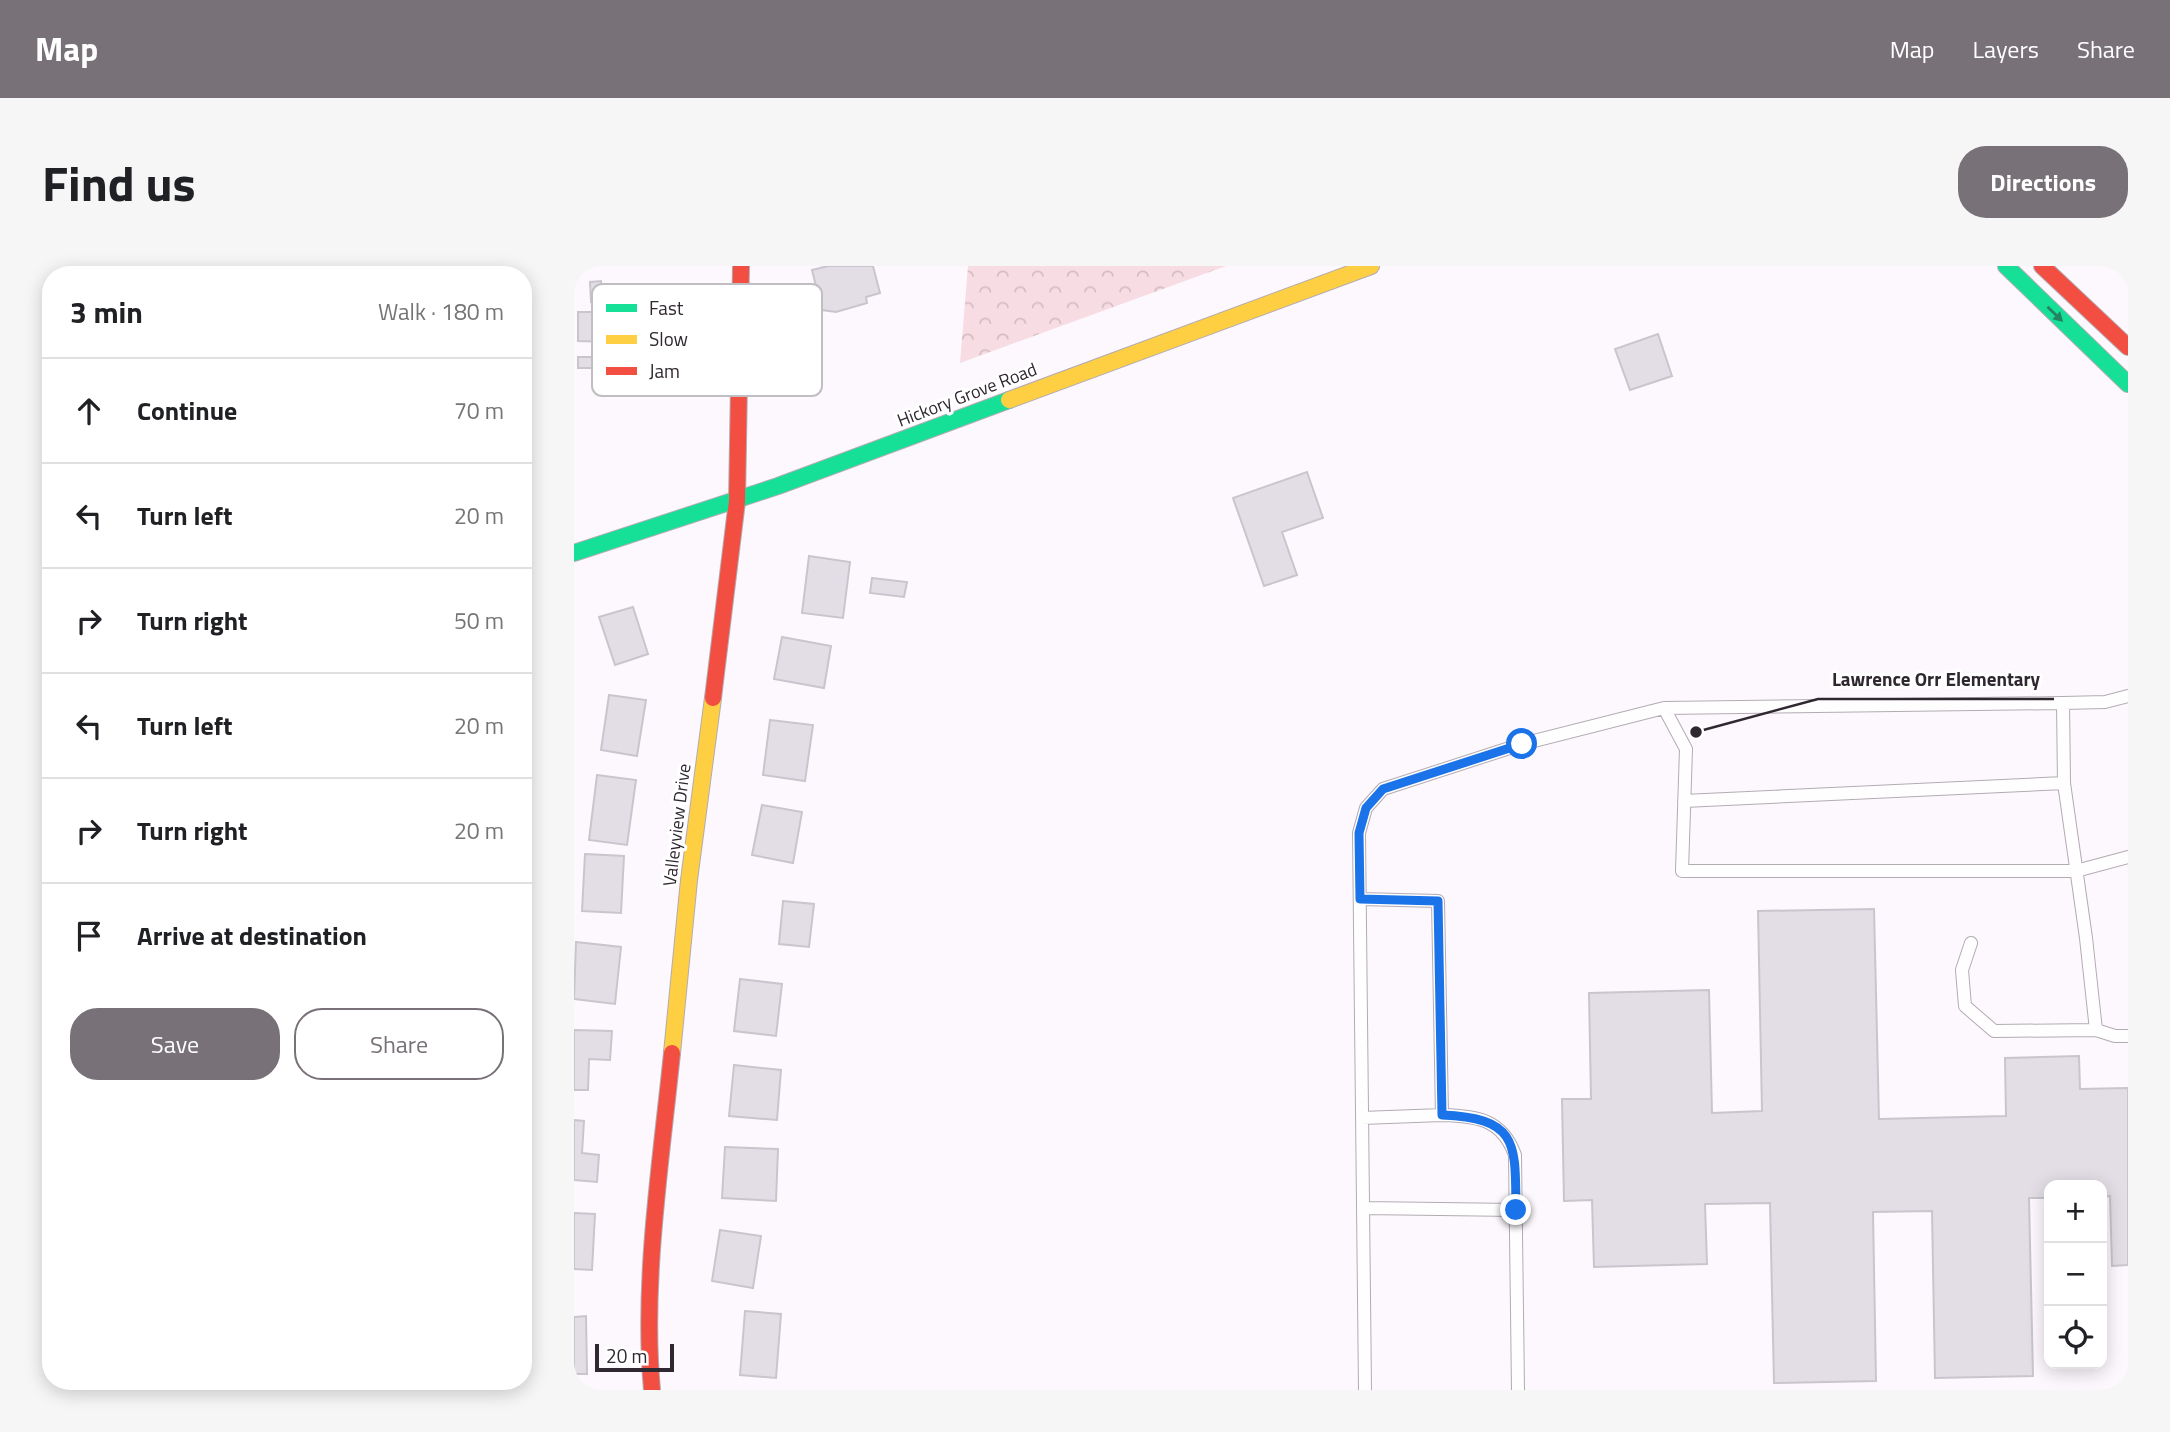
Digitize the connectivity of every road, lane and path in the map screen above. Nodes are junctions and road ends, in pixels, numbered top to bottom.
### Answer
1 (741, 266) edge
2 (1371, 266) edge
3 (2006, 266) edge
4 (2042, 266) edge
5 (741, 284) edge
6 (2128, 348) edge
7 (2128, 384) edge
8 (739, 396) edge
9 (737, 501) junction
10 (574, 553) edge
11 (2128, 696) edge
12 (2063, 703) junction
13 (1664, 708) junction
14 (2064, 783) junction
15 (1684, 801) junction
16 (2128, 857) edge
17 (2076, 870) junction
18 (1360, 899) junction
19 (1970, 943) dead end
20 (2096, 1030) junction
21 (2128, 1036) edge
22 (1442, 1115) junction
23 (1362, 1118) junction
24 (1363, 1208) junction
25 (1516, 1210) junction
26 (652, 1390) edge
27 (1365, 1390) edge
28 (1518, 1390) edge

1 - 5 street, Valleyview Drive
2 - 9 street, Hickory Grove Road
3 -> 7 street
4 - 6 street
8 - 9 street, Valleyview Drive
9 - 10 street, Hickory Grove Road
9 - 26 street, Valleyview Drive
11 - 12 lane
12 - 13 lane
12 - 14 lane
13 - 15 lane
13 - 18 lane
14 - 15 lane
14 - 17 lane
15 - 17 lane
16 - 17 lane
17 - 20 lane
18 - 22 lane
18 - 23 lane
19 - 20 lane
20 - 21 lane
22 - 23 lane
22 - 25 lane
23 - 24 lane
24 - 25 lane
24 - 27 lane
25 - 28 lane

